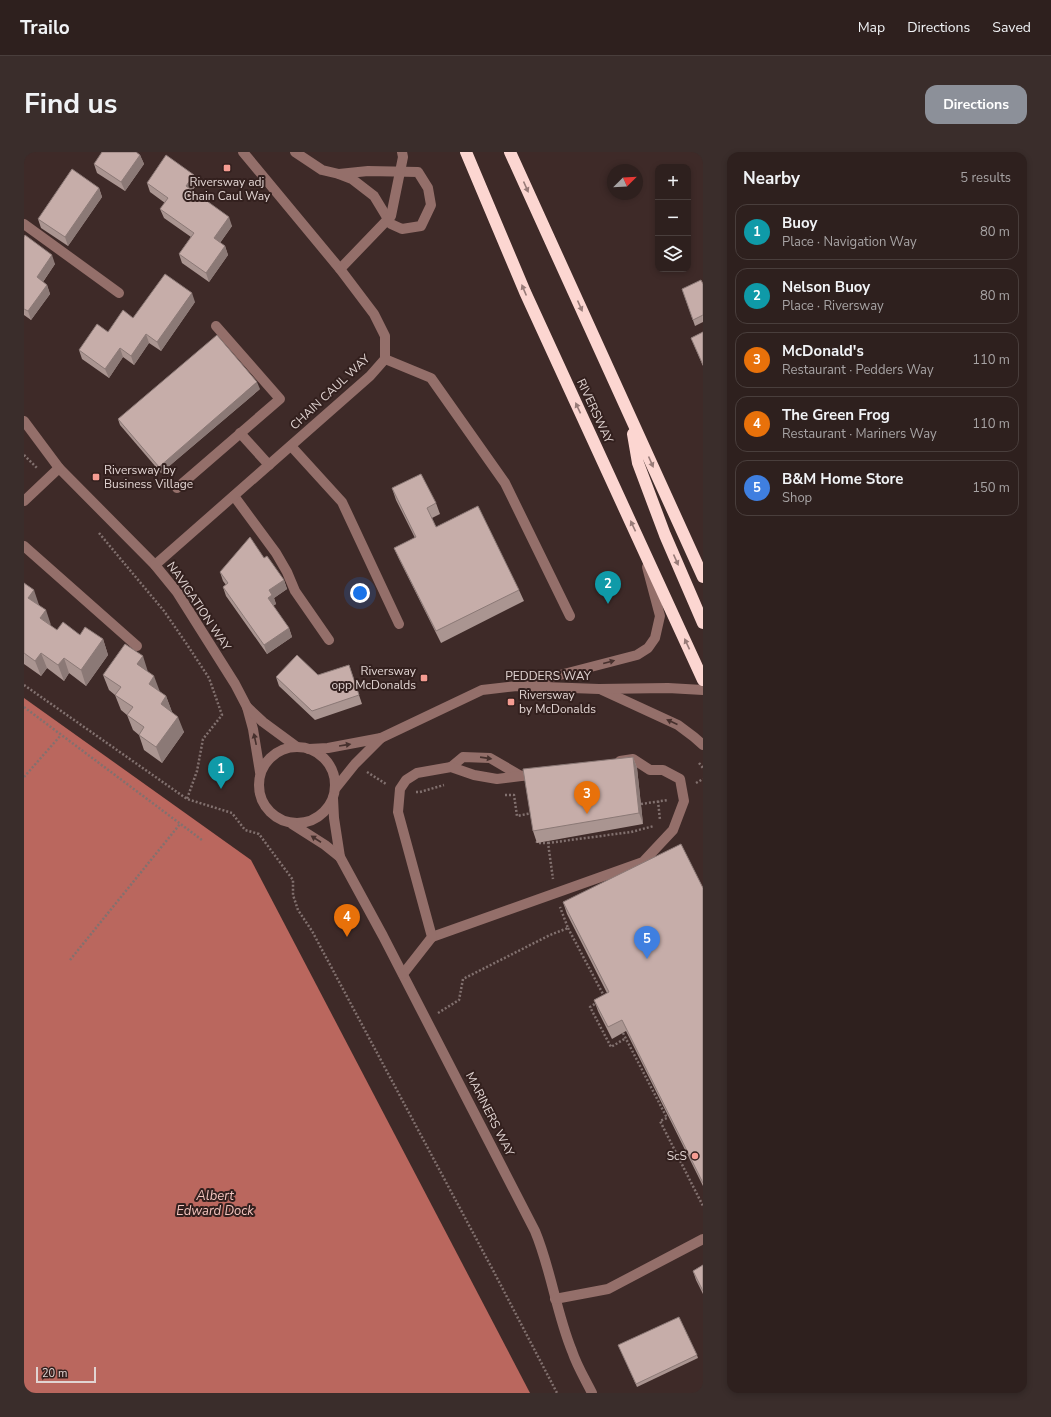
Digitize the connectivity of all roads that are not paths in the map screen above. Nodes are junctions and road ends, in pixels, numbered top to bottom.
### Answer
1 (243, 152) edge
2 (295, 152) edge
3 (402, 152) edge
4 (466, 152) edge
5 (510, 152) edge
6 (400, 172) junction
7 (339, 174) junction
8 (388, 219) junction
9 (24, 224) edge
10 (340, 269) junction
11 (119, 293) dead end
12 (216, 326) dead end
13 (385, 359) junction
14 (630, 417) junction
15 (24, 421) edge
16 (240, 433) junction
17 (291, 446) junction
18 (269, 465) junction
19 (59, 468) junction
20 (177, 488) dead end
21 (234, 496) junction
22 (24, 501) edge
23 (641, 544) junction
24 (24, 546) edge
25 (156, 565) junction
26 (703, 577) edge
27 (570, 616) dead end
28 (703, 623) edge
29 (399, 624) dead end
30 (329, 640) dead end
31 (137, 646) dead end
32 (703, 680) edge
33 (517, 686) junction
34 (599, 689) junction
35 (703, 690) edge
36 (247, 707) junction
37 (381, 738) junction
38 (703, 745) edge
39 (297, 747) junction
40 (309, 749) junction
41 (611, 762) edge
42 (450, 767) junction
43 (260, 772) junction
44 (544, 773) edge
45 (521, 776) junction
46 (334, 794) junction
47 (291, 824) junction
48 (340, 857) junction
49 (432, 937) junction
50 (403, 974) junction
51 (703, 1239) edge
52 (555, 1299) junction
53 (592, 1393) edge

1 - 10 street, CHAIN CAUL WAY
2 - 7 street
3 - 6 street
23 -> 4 highway, RIVERSWAY
5 -> 14 highway
6 - 7 street
6 - 8 street
6 - 8 street
7 - 8 street
8 - 10 street
9 - 11 street
10 - 13 street, CHAIN CAUL WAY
12 - 16 street
13 - 17 street, CHAIN CAUL WAY
13 - 27 street
14 -> 26 highway
14 -> 28 highway
15 - 19 street, NAVIGATION WAY
16 - 18 street
16 - 20 street
17 - 18 street, CHAIN CAUL WAY
17 - 29 street
18 - 21 street, CHAIN CAUL WAY
19 - 22 street
19 - 25 street, NAVIGATION WAY
21 - 25 street, CHAIN CAUL WAY
21 - 30 street
32 -> 23 highway, RIVERSWAY
33 -> 23 street
24 - 31 street
25 - 36 street, NAVIGATION WAY
33 - 34 street, PEDDERS WAY
33 - 37 street, PEDDERS WAY
34 - 35 street, PEDDERS WAY
38 -> 34 street
36 - 39 street, NAVIGATION WAY
43 -> 36 street, NAVIGATION WAY
40 -> 37 street, PEDDERS WAY
37 - 46 street, PEDDERS WAY
39 - 40 street
39 - 43 street
40 - 46 street
41 - 49 street
42 - 45 street
42 -> 45 street
42 - 49 street
43 - 47 street
44 - 45 street
46 - 47 street
46 - 48 street, MARINERS WAY
48 -> 47 street, MARINERS WAY
48 - 50 street, MARINERS WAY
49 - 50 street
50 - 52 street, MARINERS WAY
51 - 52 street
52 - 53 street, MARINERS WAY

